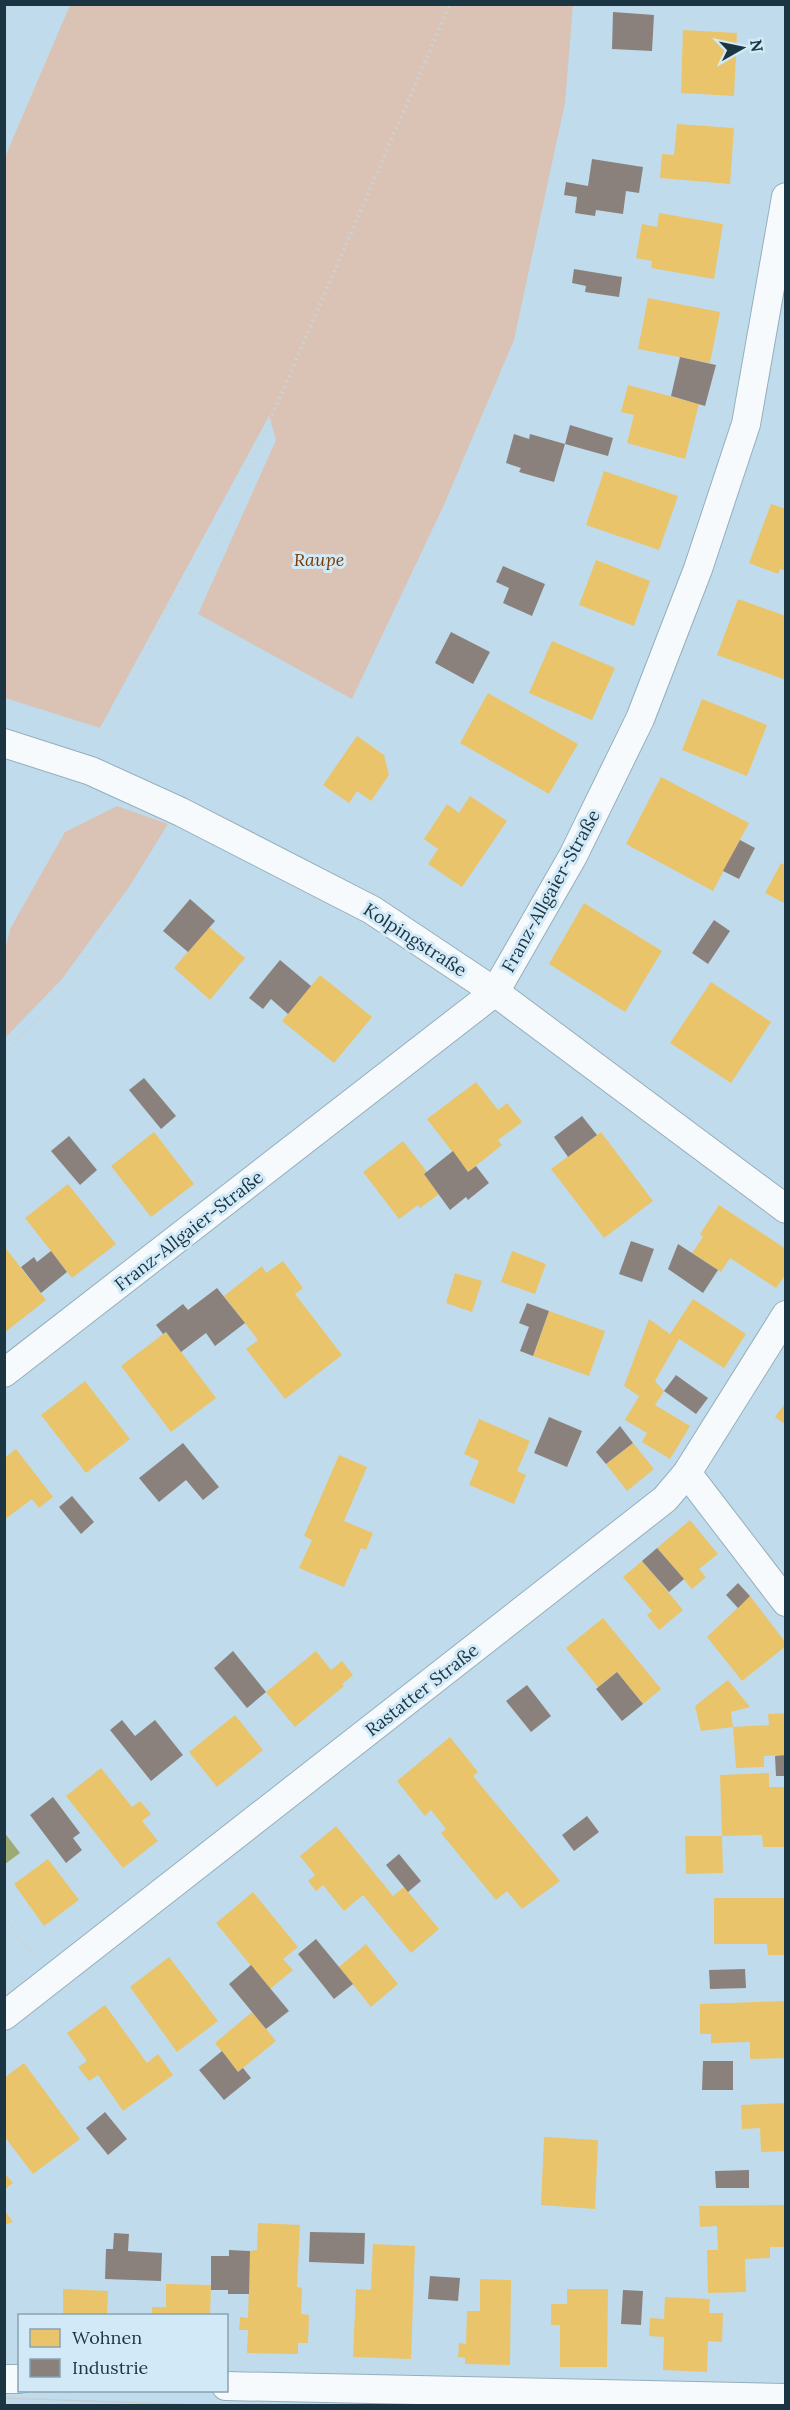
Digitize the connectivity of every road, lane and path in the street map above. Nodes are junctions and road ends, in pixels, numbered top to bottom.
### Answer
1 (450, 4) edge
2 (786, 198) edge
3 (4, 743) edge
4 (92, 771) junction
5 (181, 812) junction
6 (495, 992) junction
7 (4, 1052) edge
8 (786, 1209) edge
9 (786, 1315) edge
10 (4, 1373) edge
11 (687, 1473) junction
12 (786, 1602) edge
13 (4, 1917) edge
14 (52, 1980) junction
15 (4, 2016) edge
16 (228, 2386) edge
17 (786, 2398) edge

1 - 4 path
2 - 6 street, Franz-Allgaier-Straße
3 - 4 street, Kolpingstraße
4 - 5 street, Kolpingstraße
5 - 6 street, Kolpingstraße
5 - 7 path
6 - 8 street, Kolpingstraße
6 - 10 street, Franz-Allgaier-Straße
9 - 11 street, Rastatter Straße
11 - 12 street
11 - 14 street, Rastatter Straße
13 - 14 path
14 - 15 street, Rastatter Straße
16 - 17 street

